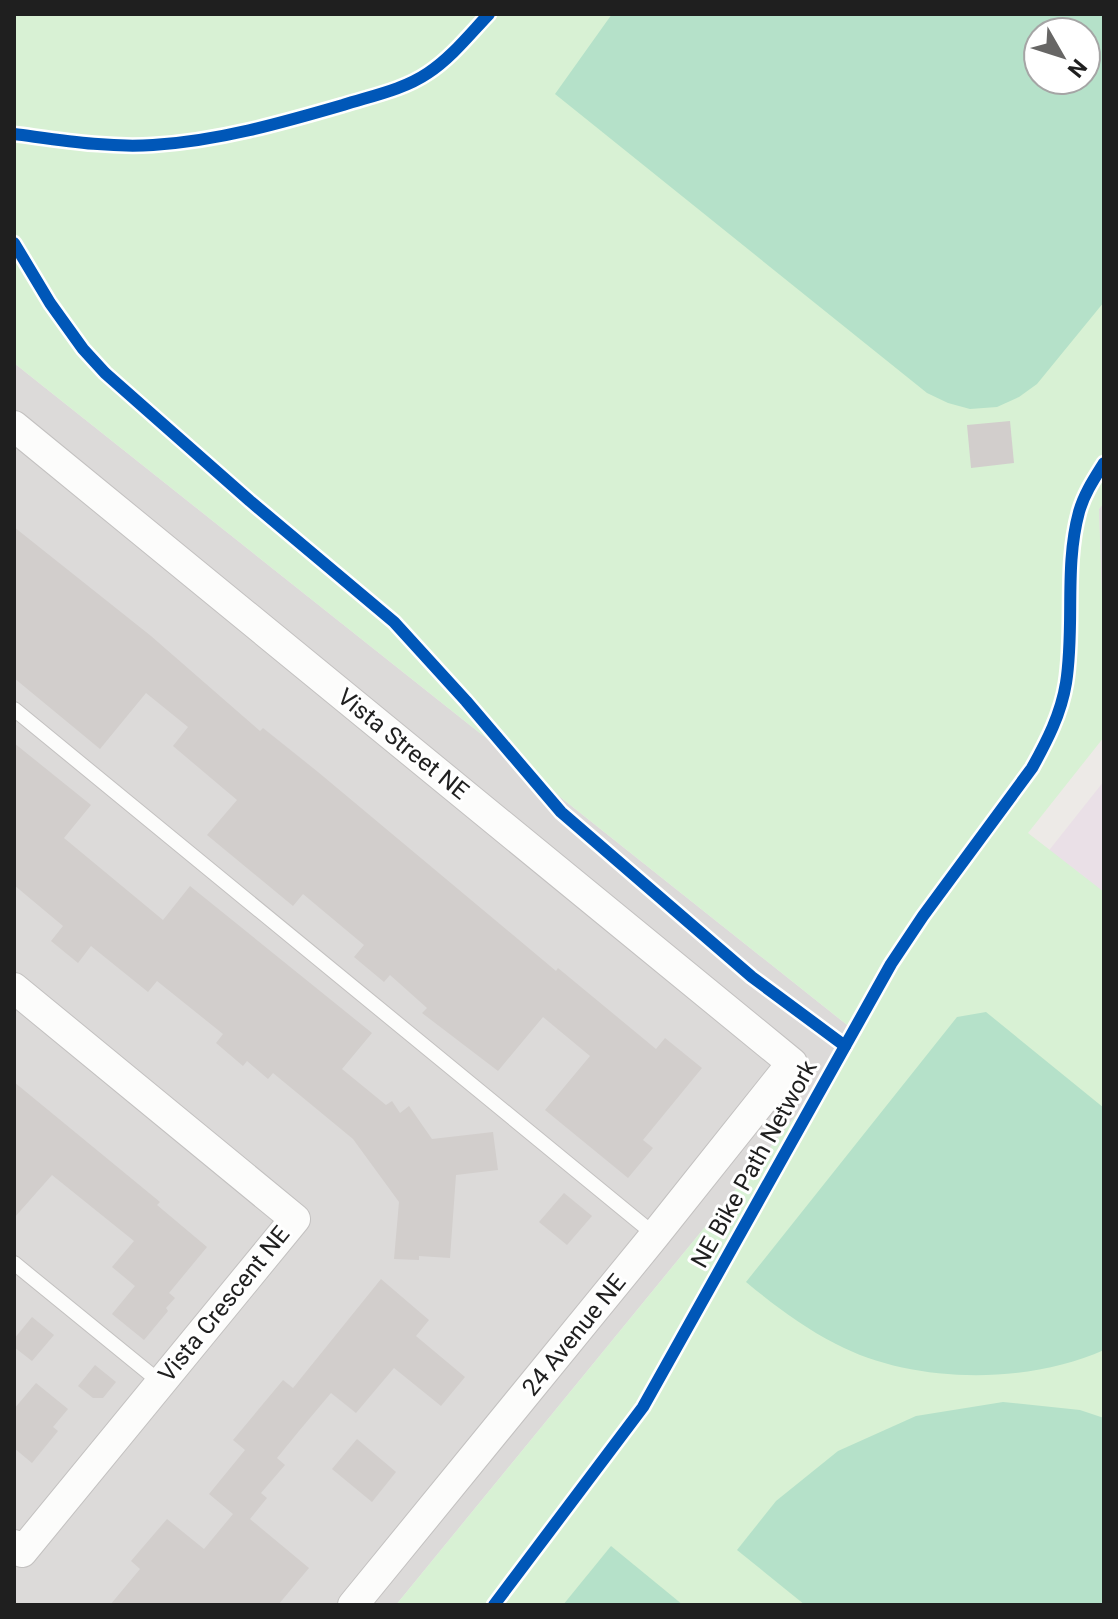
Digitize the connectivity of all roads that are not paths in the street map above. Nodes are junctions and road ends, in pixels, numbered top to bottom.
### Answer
1 (14, 426) edge
2 (14, 709) edge
3 (14, 988) edge
4 (792, 1063) joint
5 (655, 1235) junction
6 (14, 1263) edge
7 (160, 1382) junction
8 (14, 1545) edge
9 (353, 1605) edge

1 - 4 street, Vista Street NE
2 - 5 lane
3 - 7 street, Vista Crescent NE
4 - 5 street, 24 Avenue NE
5 - 9 street, 24 Avenue NE
6 - 7 lane
7 - 8 street, Vista Crescent NE

